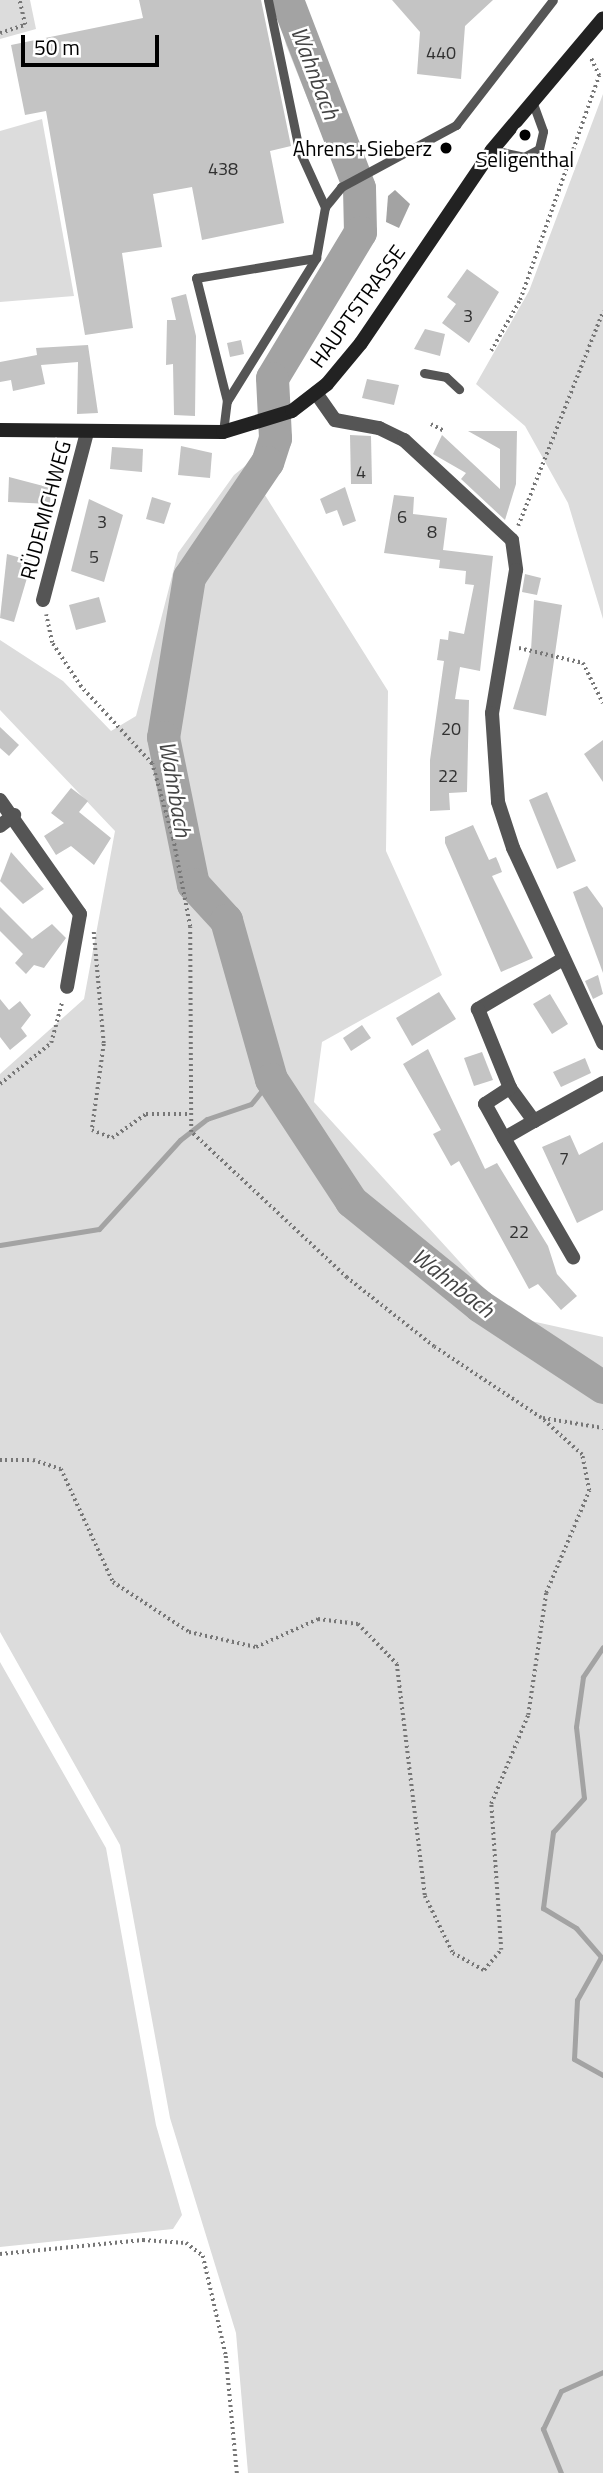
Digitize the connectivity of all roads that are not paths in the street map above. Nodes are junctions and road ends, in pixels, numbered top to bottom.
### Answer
1 (268, 0) edge
2 (553, 0) edge
3 (603, 19) edge
4 (533, 100) junction
5 (492, 150) junction
6 (326, 207) junction
7 (316, 258) junction
8 (424, 373) dead end
9 (459, 389) dead end
10 (316, 393) junction
11 (227, 401) junction
12 (0, 430) edge
13 (87, 432) junction
14 (223, 432) junction
15 (43, 600) road end
16 (0, 800) edge
17 (14, 815) junction
18 (0, 826) edge
19 (563, 959) junction
20 (67, 987) road end
21 (603, 1043) edge
22 (603, 1083) edge
23 (510, 1088) junction
24 (534, 1121) junction
25 (504, 1138) junction
26 (573, 1257) dead end

1 - 6 lane
2 - 6 lane
3 - 4 main road, HAUPTSTRASSE
4 - 5 main road, HAUPTSTRASSE
4 - 5 lane
5 - 10 main road, HAUPTSTRASSE
6 - 7 lane
7 - 11 lane
7 - 11 lane
8 - 9 lane
10 - 14 main road, HAUPTSTRASSE
10 - 19 street
11 - 14 lane
12 - 13 main road, HAUPTSTRASSE
13 - 14 main road, HAUPTSTRASSE
13 - 15 street, RÜDEMICHWEG
16 - 17 street
17 - 18 street
17 - 20 street
19 - 21 street
19 - 23 street
22 - 24 street
23 - 24 street
23 - 25 street
24 - 25 street
25 - 26 street

